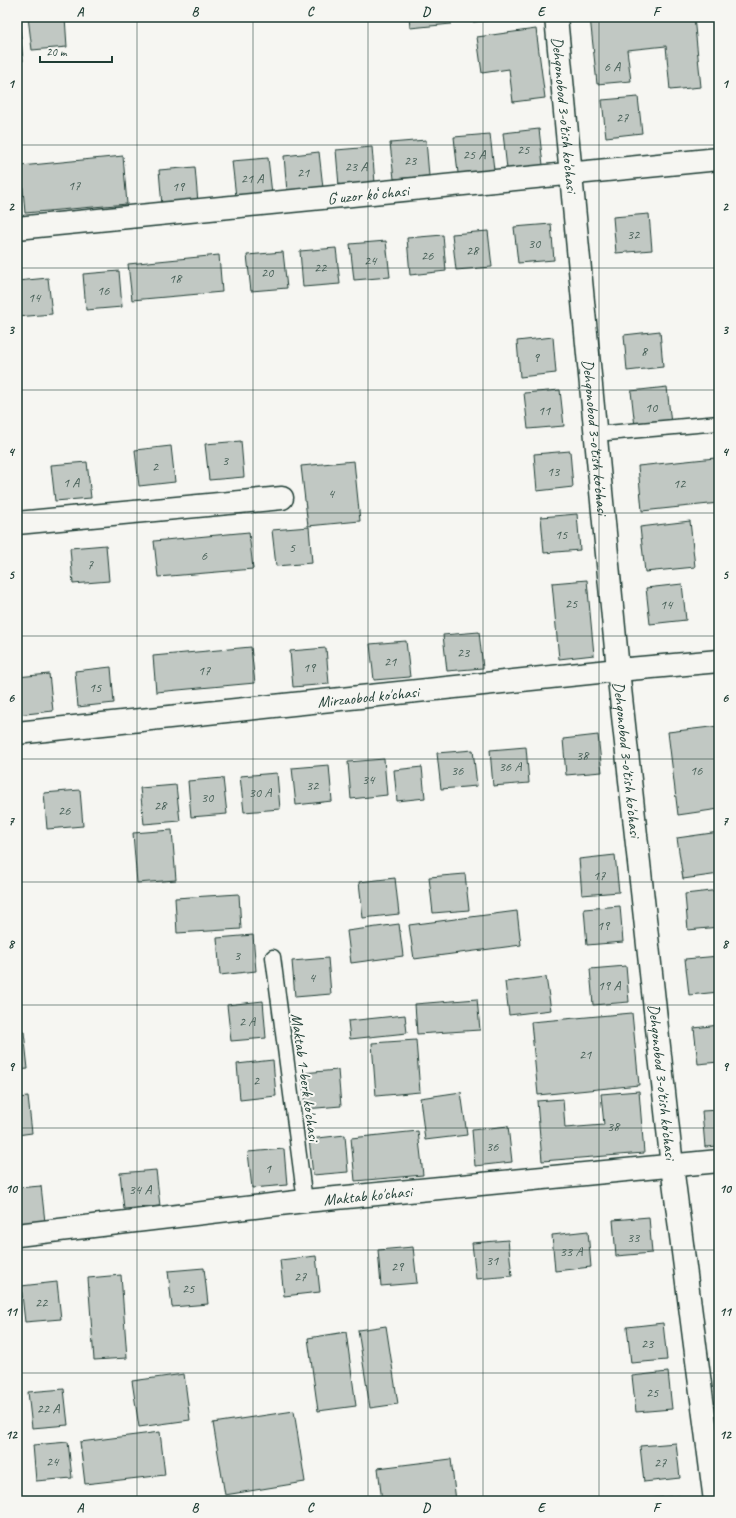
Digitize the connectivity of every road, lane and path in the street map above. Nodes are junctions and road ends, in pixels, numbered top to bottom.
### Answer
1 (556, 17) edge
2 (719, 159) edge
3 (571, 174) junction
4 (17, 228) edge
5 (719, 423) edge
6 (596, 434) junction
7 (282, 498) dead end
8 (17, 523) edge
9 (719, 661) edge
10 (618, 670) junction
11 (17, 733) edge
12 (273, 957) dead end
13 (719, 1161) edge
14 (672, 1166) junction
15 (305, 1201) junction
16 (17, 1235) edge
17 (715, 1501) edge

1 - 3 street, Dehqonobod 3-o'tish ko'chasi
2 - 3 street, Gʻuzor koʻchasi
3 - 4 street, Gʻuzor koʻchasi
3 - 6 street, Dehqonobod 3-o'tish ko'chasi
5 - 6 lane
6 - 10 street, Dehqonobod 3-o'tish ko'chasi
7 - 8 street
9 - 10 street, Mirzaobod ko'chasi
10 - 11 street, Mirzaobod ko'chasi
10 - 14 street, Dehqonobod 3-o'tish ko'chasi
12 - 15 lane, Maktab 1-berk ko'chasi
13 - 14 street, Maktab ko'chasi
14 - 15 street, Maktab ko'chasi
14 - 17 street, Dehqonobod 3-o'tish ko'chasi
15 - 16 street, Maktab ko'chasi

